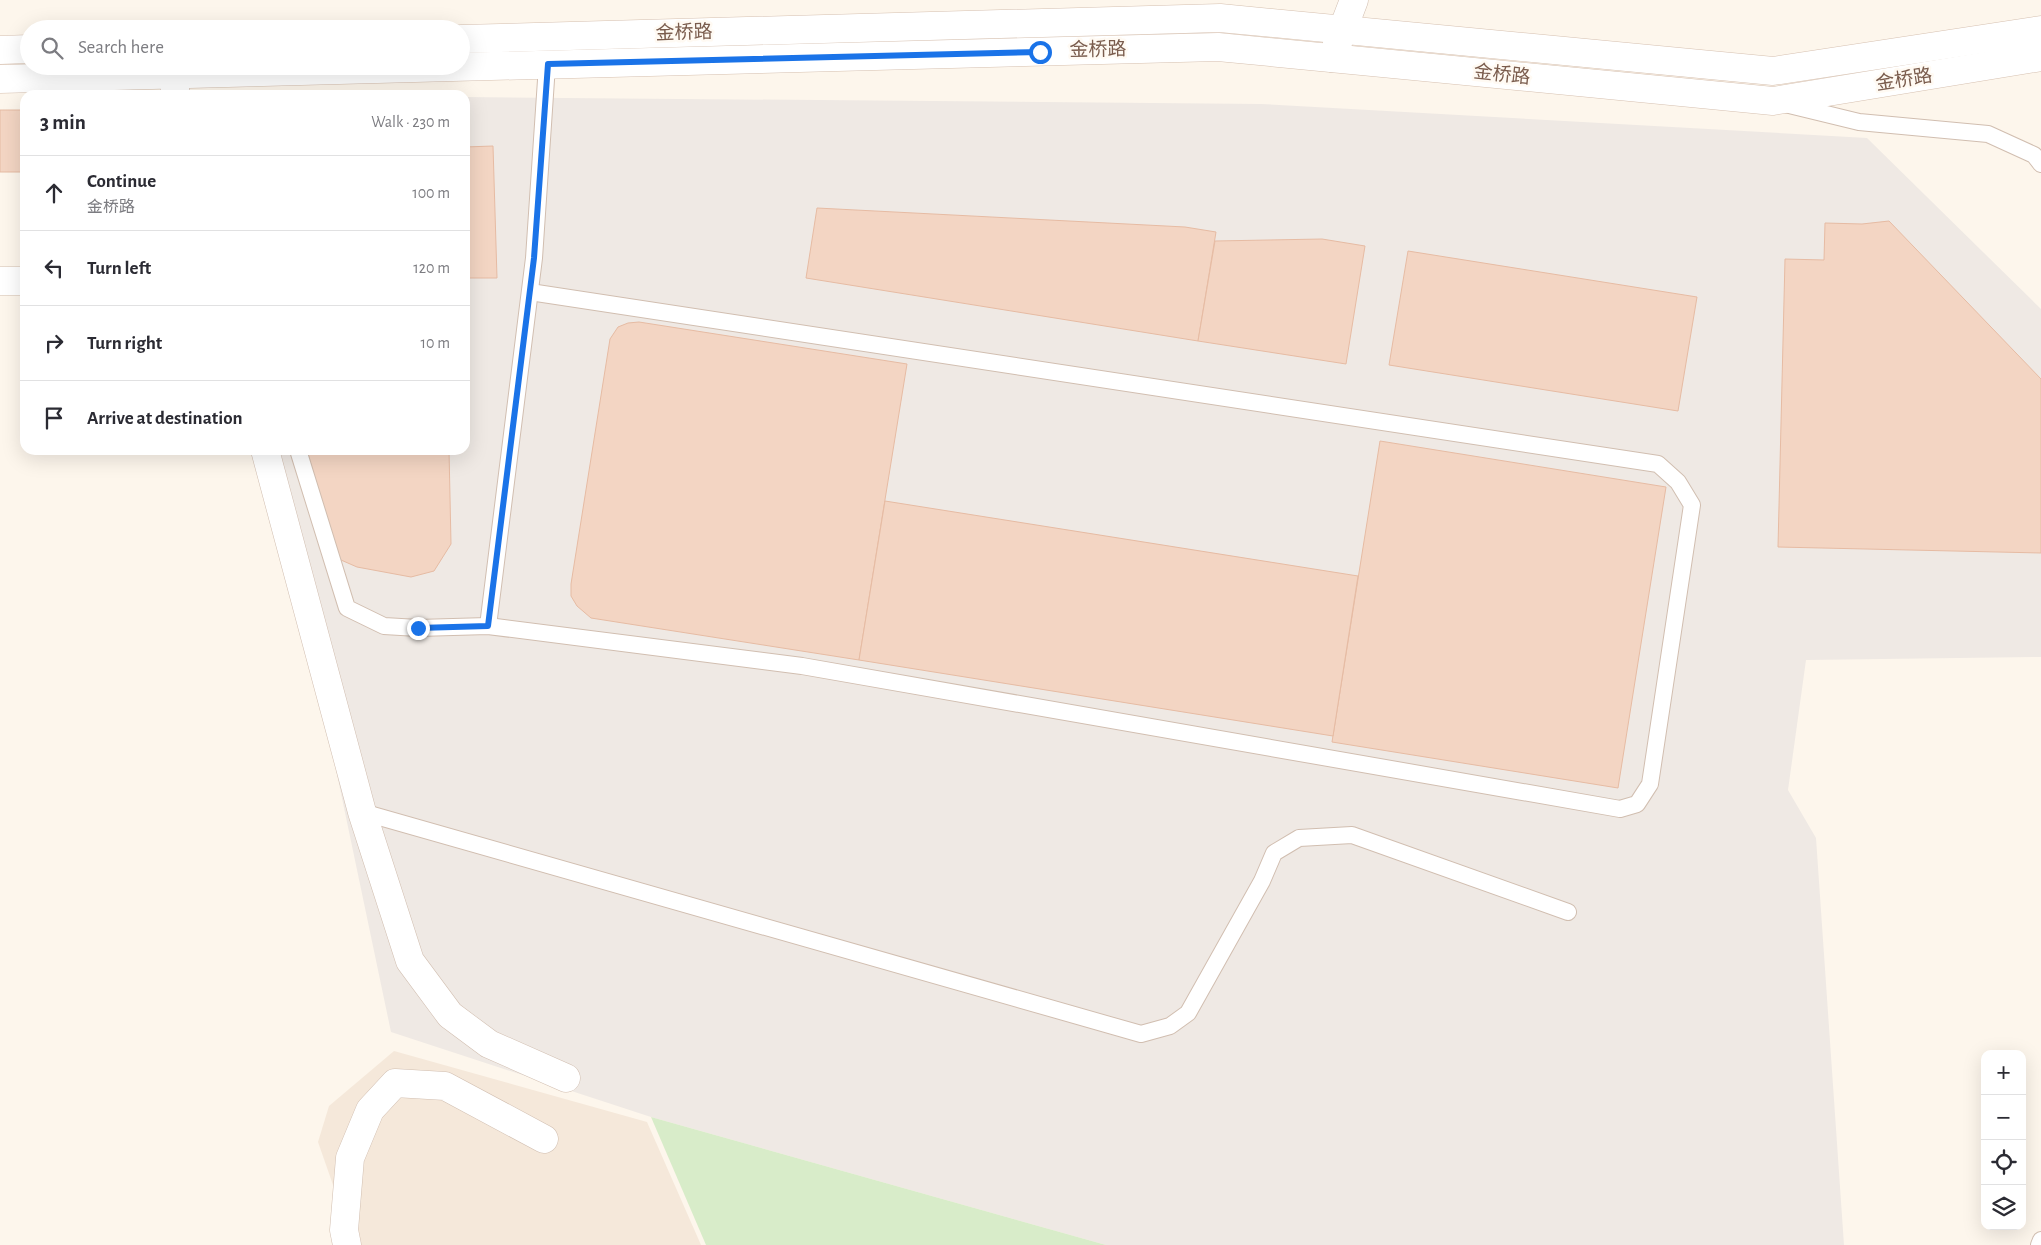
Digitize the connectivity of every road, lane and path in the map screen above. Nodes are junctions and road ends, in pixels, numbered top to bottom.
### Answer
1 (1354, 0) edge
2 (1342, 29) junction
3 (2041, 30) edge
4 (470, 39) edge
5 (20, 49) edge
6 (0, 50) edge
7 (2041, 57) edge
8 (1332, 58) junction
9 (548, 64) junction
10 (470, 67) edge
11 (253, 75) edge
12 (173, 78) edge
13 (0, 79) edge
14 (1773, 101) junction
15 (2041, 164) edge
16 (0, 281) edge
17 (20, 281) edge
18 (530, 292) junction
19 (266, 455) edge
20 (300, 455) edge
21 (488, 626) junction
22 (362, 812) junction
23 (1568, 912) dead end
24 (566, 1078) dead end
25 (544, 1139) dead end
26 (2041, 1240) edge
27 (347, 1245) edge
28 (2039, 1245) edge

1 - 2 main road
2 - 3 main road, 金桥路
2 - 4 main road, 金桥路
2 - 8 main road
5 - 6 main road
7 - 14 main road, 金桥路
8 - 9 main road, 金桥路
8 - 14 main road, 金桥路
9 - 10 main road, 金桥路
9 - 18 lane
11 - 12 main road, 金桥路
12 - 13 main road, 金桥路
14 - 15 lane
16 - 17 main road
18 - 21 lane
18 - 21 lane
19 - 22 main road
20 - 21 lane
22 - 23 lane
22 - 24 main road
25 - 27 main road
26 - 28 lane

